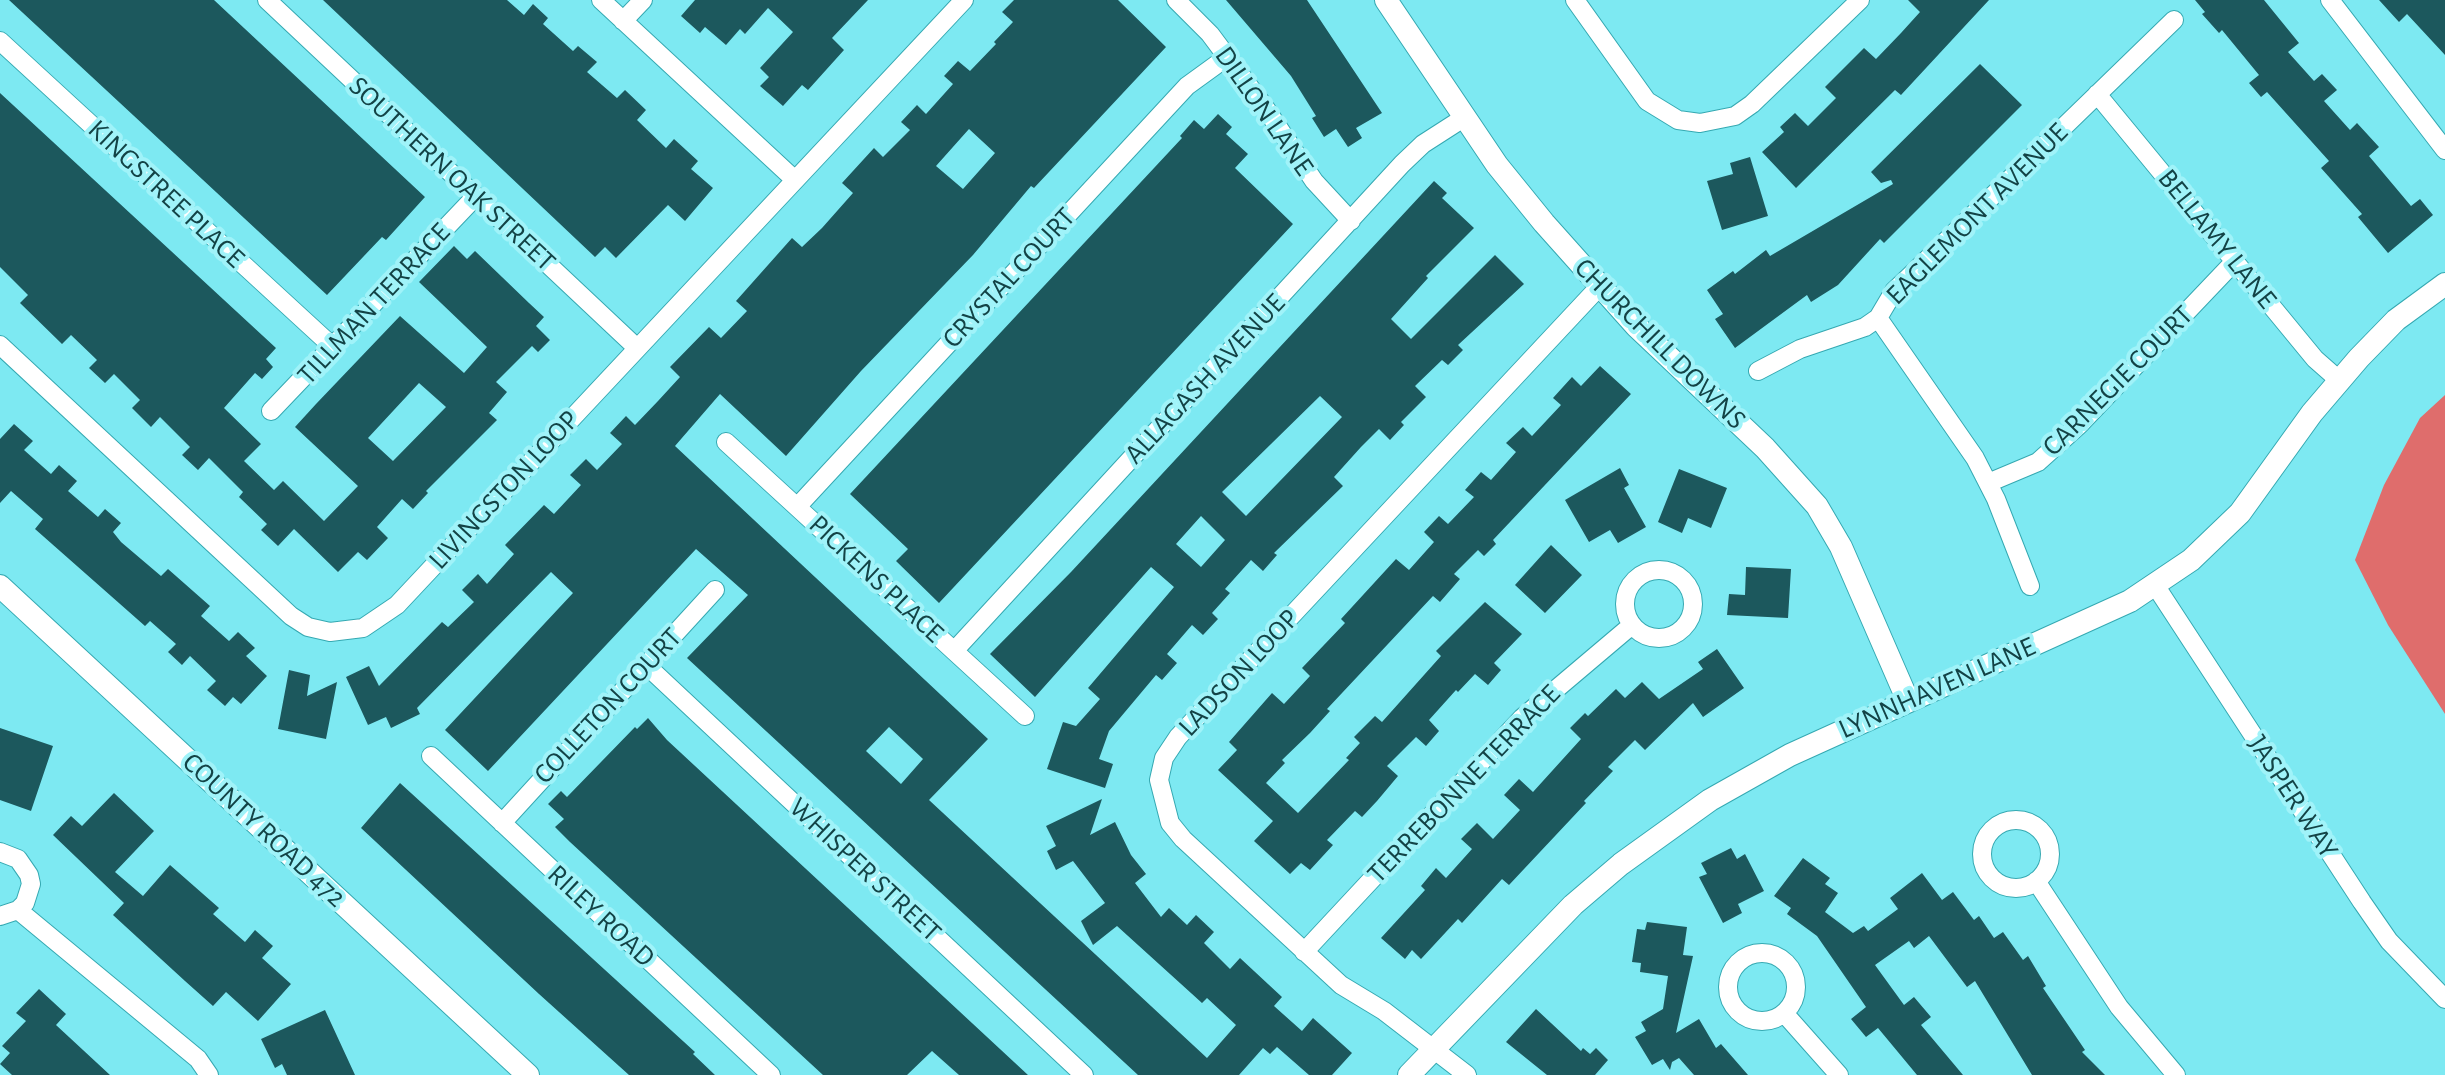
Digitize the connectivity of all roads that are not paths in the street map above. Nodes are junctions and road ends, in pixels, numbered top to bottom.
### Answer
1 (267, 0) edge
2 (601, 0) edge
3 (643, 0) edge
4 (964, 0) edge
5 (1176, 0) edge
6 (1386, 0) edge
7 (1575, 0) edge
8 (1860, 0) edge
9 (2330, 0) edge
10 (2174, 20) dead end
11 (623, 21) junction
12 (0, 41) edge
13 (1227, 57) junction
14 (2097, 94) junction
15 (1465, 117) junction
16 (2445, 150) edge
17 (795, 180) junction
18 (476, 196) junction
19 (1351, 221) junction
20 (2235, 261) junction
21 (2445, 284) edge
22 (1599, 287) junction
23 (1878, 318) junction
24 (0, 345) edge
25 (333, 347) junction
26 (637, 348) junction
27 (1758, 371) dead end
28 (2340, 381) junction
29 (271, 411) dead end
30 (726, 442) dead end
31 (1988, 483) junction
32 (797, 507) junction
33 (2155, 585) junction
34 (0, 586) edge
35 (2030, 586) dead end
36 (715, 590) dead end
37 (1632, 625) dead end
38 (954, 651) junction
39 (646, 665) junction
40 (1908, 701) junction
41 (1025, 716) dead end
42 (431, 756) dead end
43 (502, 823) junction
44 (0, 852) edge
45 (2036, 881) dead end
46 (18, 910) junction
47 (0, 916) edge
48 (1304, 952) junction
49 (2445, 999) edge
50 (1784, 1013) dead end
51 (1433, 1049) junction
52 (209, 1075) edge
53 (528, 1075) edge
54 (771, 1075) edge
55 (1084, 1075) edge
56 (1409, 1075) edge
57 (1467, 1075) edge
58 (1839, 1075) edge
59 (2176, 1075) edge

1 - 18 street, SOUTHERN OAK STREET
2 - 11 street
3 - 11 street
4 - 17 street, LIVINGSTON LOOP
5 - 13 street, DILLON LANE
6 - 15 street, CHURCHILL DOWNS
7 - 8 street
9 - 16 street
10 - 14 street, EAGLEMONT AVENUE
11 - 17 street
12 - 25 street, KINGSTREE PLACE
13 - 19 street, DILLON LANE
13 - 32 street, CRYSTAL COURT
14 - 20 street, BELLAMY LANE
14 - 23 street, EAGLEMONT AVENUE
15 - 19 street, ALLAGASH AVENUE
15 - 22 street, CHURCHILL DOWNS
17 - 26 street, LIVINGSTON LOOP
18 - 25 street, TILLMAN TERRACE
18 - 26 street, SOUTHERN OAK STREET
19 - 38 street, ALLAGASH AVENUE
20 - 28 street, BELLAMY LANE
20 - 31 street, CARNEGIE COURT
21 - 28 street, LYNNHAVEN LANE
22 - 40 street, CHURCHILL DOWNS
22 - 48 street, LADSON LOOP
23 - 27 street, EAGLEMONT AVENUE
23 - 31 street
24 - 26 street, LIVINGSTON LOOP
25 - 29 street, TILLMAN TERRACE
28 - 33 street, LYNNHAVEN LANE
30 - 32 street, PICKENS PLACE
31 - 35 street
32 - 38 street, PICKENS PLACE
33 - 40 street, LYNNHAVEN LANE
33 - 49 street, JASPER WAY
34 - 53 street, COUNTY ROAD 472
36 - 39 street, COLLETON COURT
37 - 48 street, TERREBONNE TERRACE
38 - 41 street, PICKENS PLACE
39 - 43 street, COLLETON COURT
39 - 55 street, WHISPER STREET
40 - 51 street, LYNNHAVEN LANE
42 - 43 street, RILEY ROAD
43 - 54 street, RILEY ROAD
44 - 46 street
45 - 59 street
46 - 47 street
46 - 52 street
48 - 51 street, LADSON LOOP
50 - 58 street
51 - 56 street, LYNNHAVEN LANE
51 - 57 street, LADSON LOOP

